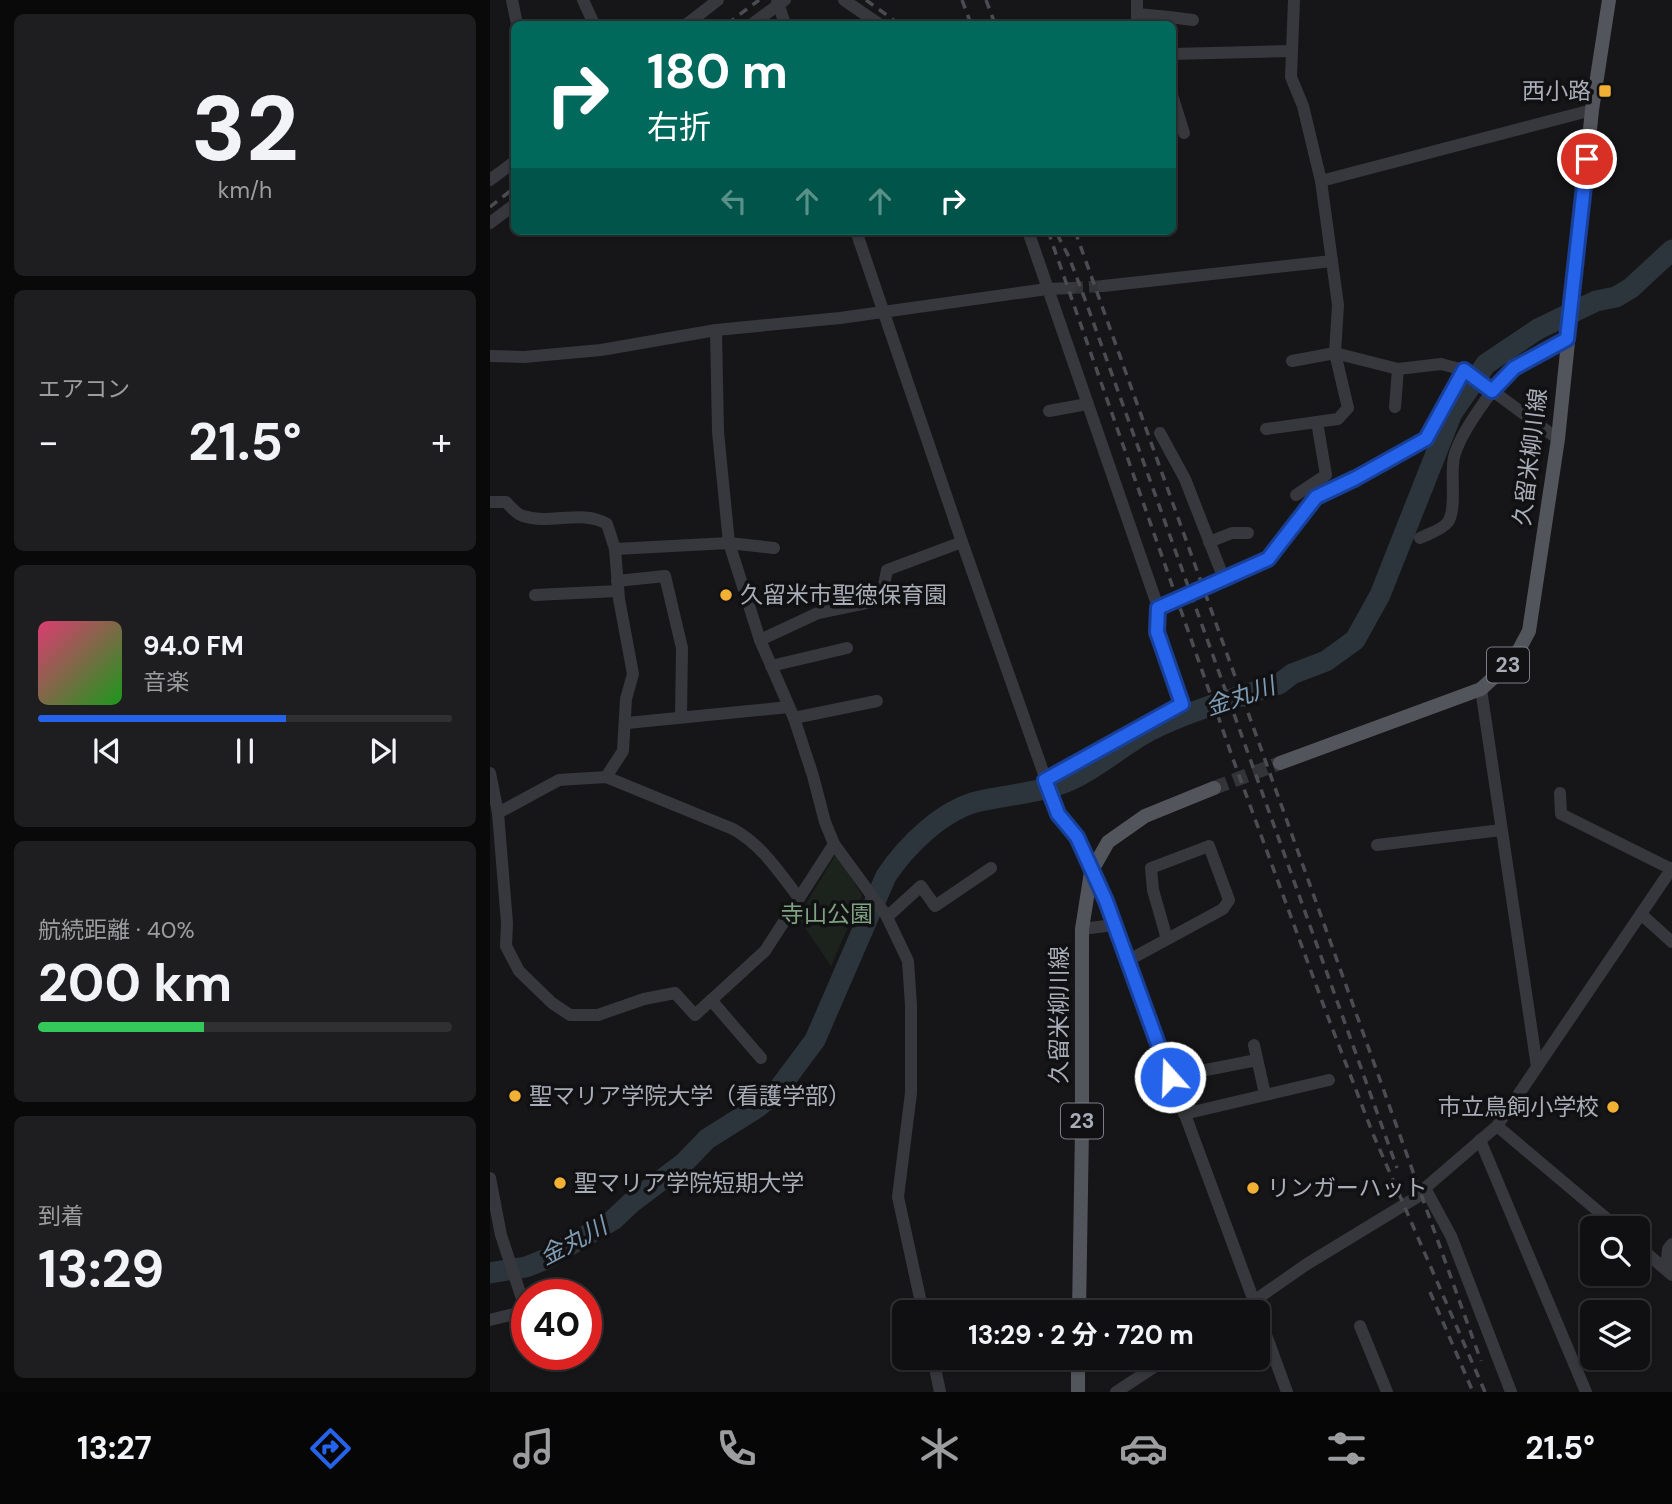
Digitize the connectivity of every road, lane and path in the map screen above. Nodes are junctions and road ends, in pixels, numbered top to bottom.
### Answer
1 (512, 0) edge
2 (583, 0) edge
3 (718, 0) edge
4 (844, 0) edge
5 (1137, 0) edge
6 (1294, 0) edge
7 (1609, 0) edge
8 (780, 1) edge
9 (1137, 19) edge
10 (1193, 20) dead end
11 (516, 21) edge
12 (593, 21) edge
13 (692, 21) edge
14 (756, 21) edge
15 (784, 21) edge
16 (874, 21) edge
17 (1169, 21) edge
18 (1290, 51) junction
19 (1176, 54) edge
20 (1176, 108) edge
21 (1592, 110) junction
22 (1184, 133) dead end
23 (511, 164) edge
24 (490, 180) edge
25 (1321, 181) junction
26 (511, 207) edge
27 (490, 223) edge
28 (857, 235) edge
29 (1029, 235) edge
30 (1332, 261) junction
31 (1103, 286) tunnel mouth
32 (1071, 288) tunnel mouth
33 (1047, 289) junction
34 (883, 312) junction
35 (716, 330) junction
36 (1567, 340) junction
37 (1335, 353) junction
38 (490, 356) edge
39 (1292, 361) dead end
40 (1398, 369) junction
41 (1464, 370) junction
42 (1492, 391) junction
43 (1087, 404) junction
44 (1395, 407) dead end
45 (1049, 411) dead end
46 (1317, 422) junction
47 (1266, 429) dead end
48 (1160, 433) dead end
49 (1558, 439) junction
50 (1296, 495) dead end
51 (490, 502) edge
52 (1248, 533) dead end
53 (1420, 538) dead end
54 (962, 542) junction
55 (1209, 542) junction
56 (729, 543) junction
57 (774, 548) dead end
58 (615, 549) junction
59 (1224, 579) junction
60 (618, 586) junction
61 (535, 595) dead end
62 (1158, 608) junction
63 (760, 639) junction
64 (847, 648) dead end
65 (771, 666) junction
66 (1481, 689) junction
67 (877, 701) dead end
68 (792, 712) junction
69 (681, 718) junction
70 (626, 723) junction
71 (1280, 763) tunnel mouth
72 (490, 773) edge
73 (606, 777) junction
74 (1045, 780) junction
75 (1214, 788) tunnel mouth
76 (1560, 793) dead end
77 (498, 813) junction
78 (1501, 830) junction
79 (834, 844) junction
80 (1377, 845) dead end
81 (992, 868) dead end
82 (1672, 869) edge
83 (1091, 872) junction
84 (799, 898) junction
85 (1641, 914) junction
86 (887, 917) junction
87 (1114, 925) junction
88 (1082, 929) junction
89 (1167, 939) junction
90 (1672, 942) edge
91 (1127, 961) junction
92 (711, 1000) junction
93 (1254, 1045) dead end
94 (761, 1058) dead end
95 (1258, 1060) junction
96 (1537, 1067) junction
97 (1170, 1077) junction
98 (1329, 1080) dead end
99 (1265, 1094) junction
100 (1184, 1114) junction
101 (1497, 1126) junction
102 (1480, 1140) junction
103 (490, 1178) edge
104 (1425, 1188) junction
105 (1604, 1216) edge
106 (1672, 1244) edge
107 (1650, 1256) edge
108 (1669, 1272) edge
109 (920, 1300) edge
110 (1079, 1300) edge
111 (1254, 1300) edge
112 (1267, 1300) edge
113 (490, 1320) edge
114 (1360, 1326) dead end
115 (1270, 1345) edge
116 (935, 1370) edge
117 (1078, 1370) edge
118 (1150, 1370) edge
119 (940, 1392) edge
120 (1077, 1392) edge
121 (1116, 1392) edge
122 (1287, 1392) edge
123 (1387, 1392) edge
124 (1511, 1392) edge
125 (1586, 1392) edge

1 - 11 street
2 - 12 street
3 - 13 street
4 - 16 street
5 - 9 street
6 - 18 street
7 - 21 main road, 久留米柳川線 / 23
8 - 14 street
8 - 15 street
9 - 17 street
10 - 17 street
18 - 19 street
18 - 25 street
20 - 22 street
21 - 25 street
21 - 36 main road, 久留米柳川線 / 23
23 - 24 street
25 - 30 street
26 - 27 street
28 - 34 street
29 - 33 street
30 - 31 street
30 - 37 street
32 - 33 street
33 - 34 street
33 - 43 street
34 - 35 street
34 - 54 street
35 - 38 street
35 - 56 street
36 - 42 street
36 - 49 main road, 久留米柳川線 / 23
37 - 39 street
37 - 40 street
37 - 46 street
40 - 41 street
40 - 44 street
41 - 42 street
41 - 59 street
42 - 49 street
42 - 53 street
43 - 45 street
43 - 62 street
46 - 47 street
46 - 50 street
48 - 55 street
49 - 66 main road, 久留米柳川線 / 23
51 - 58 street
52 - 55 street
54 - 63 street
54 - 74 street
55 - 59 street
56 - 57 street
56 - 58 street
56 - 63 street
58 - 60 street
59 - 62 street
60 - 61 street
60 - 69 street
60 - 70 street
62 - 74 street
63 - 65 street
64 - 65 street
65 - 68 street
66 - 71 main road, 久留米柳川線 / 23
66 - 78 street
67 - 68 street
68 - 69 street
68 - 79 street
69 - 70 street
70 - 73 street
72 - 77 street
73 - 77 street
73 - 84 street
74 - 83 street
75 - 83 main road, 久留米柳川線 / 23
76 - 82 street
77 - 92 street
78 - 80 street
78 - 96 street
79 - 84 street
79 - 86 street
81 - 86 street
82 - 85 street
83 - 87 street
83 - 88 main road, 久留米柳川線 / 23
84 - 92 street
85 - 90 street
85 - 96 street
86 - 109 street
87 - 88 street
87 - 91 street
88 - 110 main road, 久留米柳川線 / 23
89 - 89 street
89 - 91 street
91 - 97 street
92 - 94 street
93 - 95 street
95 - 97 street
95 - 99 street
96 - 101 street
97 - 100 street
98 - 99 street
99 - 100 street
100 - 111 street
101 - 102 street
101 - 105 street
102 - 104 street
102 - 125 street
103 - 113 street
104 - 112 street
104 - 124 street
106 - 108 street
107 - 108 street
114 - 123 street
115 - 122 street
116 - 119 street
117 - 120 main road
118 - 121 street

